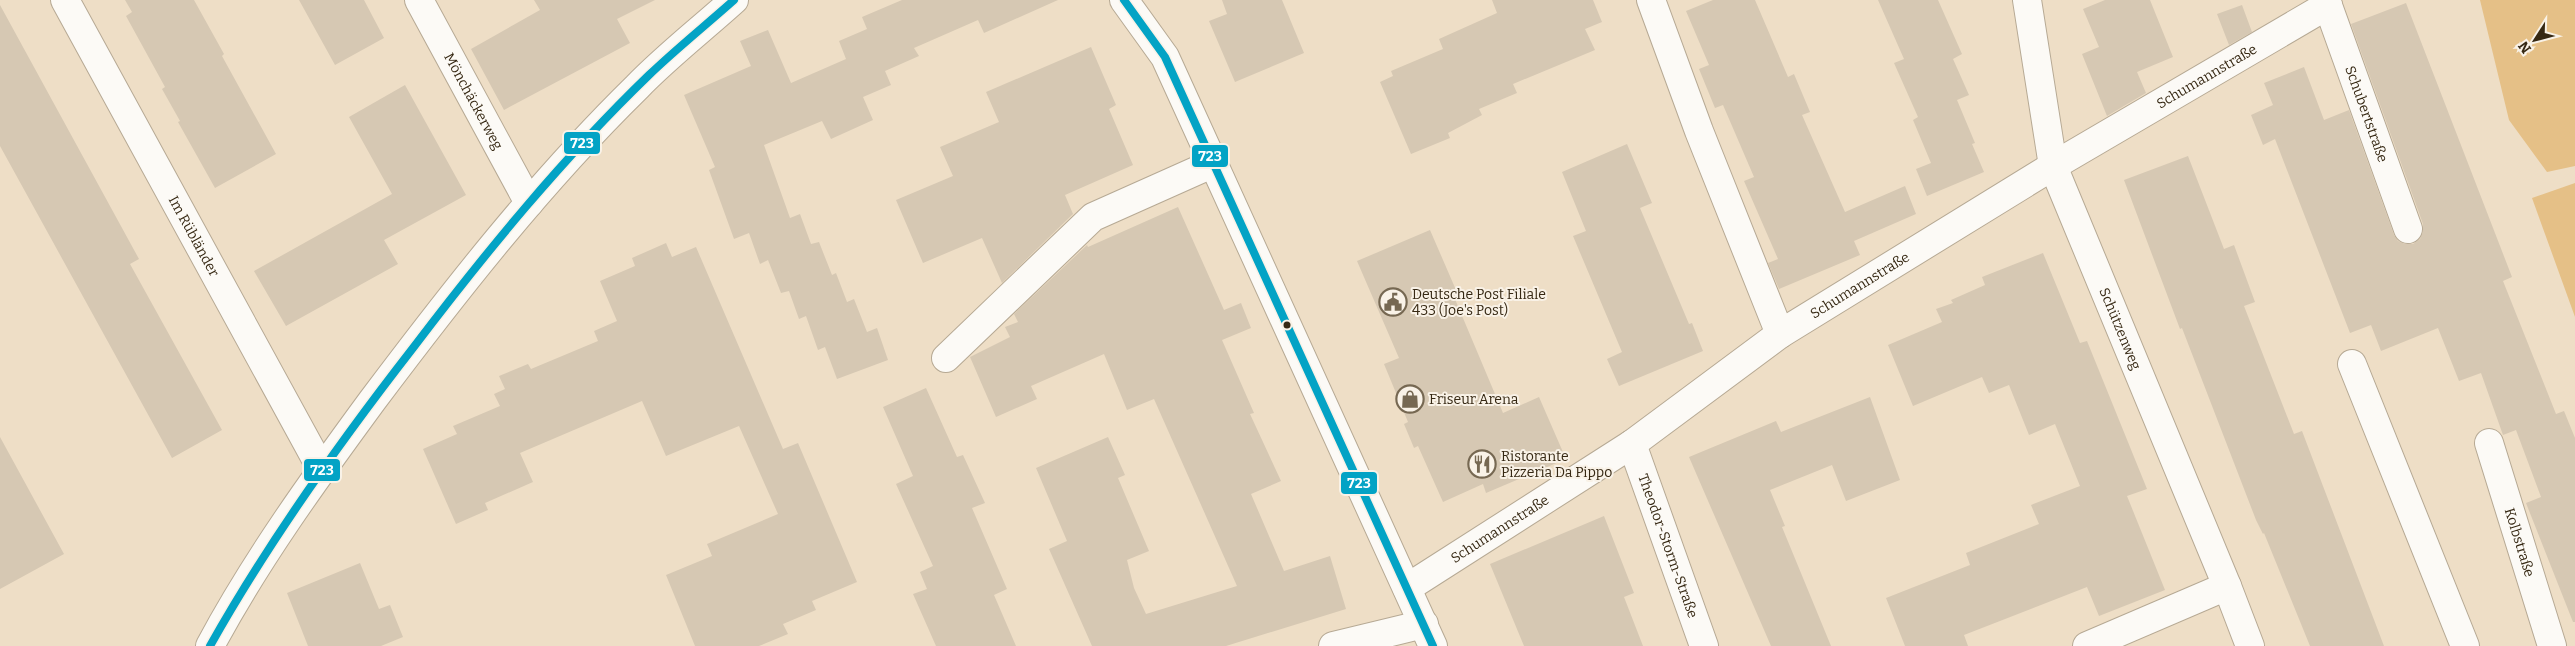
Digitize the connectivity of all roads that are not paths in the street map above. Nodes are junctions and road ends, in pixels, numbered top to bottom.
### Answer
1 (66, 0) edge
2 (419, 0) edge
3 (734, 0) edge
4 (1124, 0) edge
5 (2026, 0) edge
6 (1655, 2) edge
7 (2327, 3) edge
8 (1214, 163) junction
9 (2053, 166) junction
10 (529, 203) junction
11 (2408, 229) dead end
12 (1780, 334) junction
13 (946, 358) dead end
14 (2352, 364) dead end
15 (2489, 443) dead end
16 (1632, 444) junction
17 (322, 470) junction
18 (2227, 586) junction
19 (1407, 588) junction
20 (1428, 635) edge
21 (2546, 644) edge
22 (210, 646) edge
23 (1333, 646) edge
24 (1704, 646) edge
25 (2087, 646) edge
26 (2250, 646) edge
27 (2465, 646) edge

1 - 17 street, Im Rübländer
2 - 10 street, Mönchäckerweg
3 - 10 street
4 - 8 street
5 - 9 street, Schützenweg
6 - 12 street
7 - 9 street, Schumannstraße
7 - 11 street, Schubertstraße
8 - 13 street
8 - 19 street
9 - 12 street, Schumannstraße
9 - 18 street, Schützenweg
10 - 17 street
12 - 16 street, Schumannstraße
14 - 27 street
15 - 21 street, Kolbstraße
16 - 19 street, Schumannstraße
16 - 24 street, Theodor-Storm-Straße
17 - 22 street
18 - 25 street
18 - 26 street, Schützenweg
19 - 20 street
20 - 23 street

